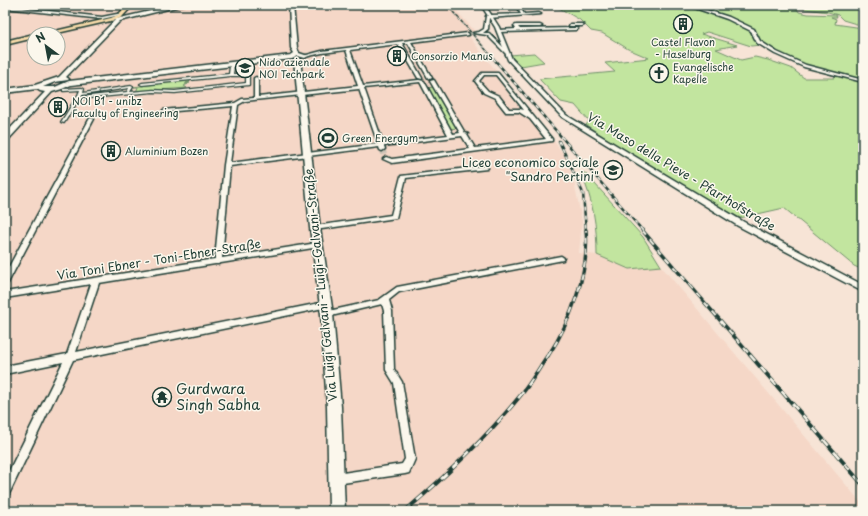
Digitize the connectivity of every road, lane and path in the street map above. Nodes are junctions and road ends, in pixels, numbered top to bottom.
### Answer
1 (130, 5) edge
2 (182, 5) edge
3 (291, 5) edge
4 (483, 5) edge
5 (517, 5) edge
6 (688, 5) edge
7 (5, 7) edge
8 (538, 13) dead end
9 (524, 14) junction
10 (123, 15) junction
11 (491, 16) junction
12 (101, 20) junction
13 (113, 24) junction
14 (582, 24) dead end
15 (555, 28) junction
16 (576, 28) dead end
17 (66, 30) edge
18 (499, 31) junction
19 (480, 32) junction
20 (475, 33) tunnel mouth
21 (468, 34) tunnel mouth
22 (26, 38) edge
23 (409, 41) junction
24 (399, 42) junction
25 (5, 43) edge
26 (348, 49) junction
27 (414, 50) junction
28 (405, 52) junction
29 (506, 52) junction
30 (305, 56) joint
31 (295, 57) junction
32 (232, 66) dead end
33 (237, 73) dead end
34 (215, 74) dead end
35 (229, 74) junction
36 (205, 78) junction
37 (256, 78) dead end
38 (61, 79) junction
39 (431, 80) junction
40 (422, 81) junction
41 (863, 81) edge
42 (70, 83) junction
43 (142, 84) dead end
44 (38, 86) junction
45 (203, 88) junction
46 (361, 88) junction
47 (50, 90) junction
48 (64, 90) dead end
49 (5, 91) edge
50 (128, 93) junction
51 (80, 94) junction
52 (300, 94) junction
53 (78, 98) junction
54 (256, 98) junction
55 (236, 104) junction
56 (165, 111) dead end
57 (92, 119) dead end
58 (534, 119) junction
59 (63, 122) dead end
60 (465, 134) junction
61 (451, 136) junction
62 (5, 138) edge
63 (381, 147) junction
64 (473, 150) junction
65 (307, 155) junction
66 (387, 160) dead end
67 (227, 165) junction
68 (485, 168) dead end
69 (315, 228) junction
70 (317, 245) junction
71 (561, 258) dead end
72 (218, 262) junction
73 (5, 281) edge
74 (96, 281) junction
75 (863, 288) edge
76 (5, 295) edge
77 (385, 299) junction
78 (326, 309) junction
79 (70, 356) junction
80 (5, 370) edge
81 (336, 480) junction
82 (5, 490) edge
83 (337, 511) edge

1 - 10 main road
2 - 10 main road
3 - 31 main road, Via Luigi Galvani - Luigi-Galvani-Straße
4 - 11 street, Via Maso della Pieve - Pfarrhofstraße
5 - 9 street
6 - 41 street
7 - 12 main road
8 - 9 street
9 - 11 street
10 - 12 main road
10 - 13 main road
11 - 18 street, Via Maso della Pieve - Pfarrhofstraße
11 - 19 street
12 - 13 main road
12 - 17 main road
13 - 38 main road
14 - 15 street
15 - 16 street
15 - 18 street
18 - 29 street, Via Maso della Pieve - Pfarrhofstraße
19 - 20 street
19 - 29 street
21 - 23 street
22 - 25 main road
23 - 24 street
23 - 27 street
24 - 26 street
24 - 28 street
26 - 30 street
26 - 46 street
27 - 28 street
27 - 39 street
28 - 40 street
29 - 75 street, Via Maso della Pieve - Pfarrhofstraße
30 - 31 main road
31 - 42 main road
31 - 52 main road, Via Luigi Galvani - Luigi-Galvani-Straße
32 - 35 street
33 - 35 street
34 - 35 street
35 - 36 street
35 - 45 street
36 - 43 street
36 - 45 street
37 - 54 street
38 - 42 main road
38 - 44 main road
39 - 40 street
39 - 60 street
40 - 46 street
40 - 61 street
42 - 47 main road
44 - 47 main road
44 - 49 main road
45 - 50 street
46 - 52 street
46 - 63 street
47 - 62 main road
48 - 51 street
50 - 51 street
50 - 53 street
51 - 53 street
52 - 54 street
52 - 65 main road, Via Luigi Galvani - Luigi-Galvani-Straße
53 - 59 street
54 - 55 street
55 - 56 street
55 - 67 street
57 - 73 street
58 - 58 street
58 - 64 street
60 - 61 street
60 - 64 street
61 - 63 street
63 - 65 street
64 - 66 street
65 - 67 street
65 - 69 main road, Via Luigi Galvani - Luigi-Galvani-Straße
67 - 72 street
68 - 69 street
69 - 70 main road, Via Luigi Galvani - Luigi-Galvani-Straße
70 - 72 street, Via Toni Ebner - Toni-Ebner-Straße
70 - 78 main road, Via Luigi Galvani - Luigi-Galvani-Straße
71 - 77 street
72 - 74 street, Via Toni Ebner - Toni-Ebner-Straße
74 - 76 street, Via Toni Ebner - Toni-Ebner-Straße
74 - 79 street
77 - 78 street
77 - 81 street
78 - 79 street
78 - 81 main road, Via Luigi Galvani - Luigi-Galvani-Straße
79 - 80 street
79 - 82 street
81 - 83 main road, Via Luigi Galvani - Luigi-Galvani-Straße

